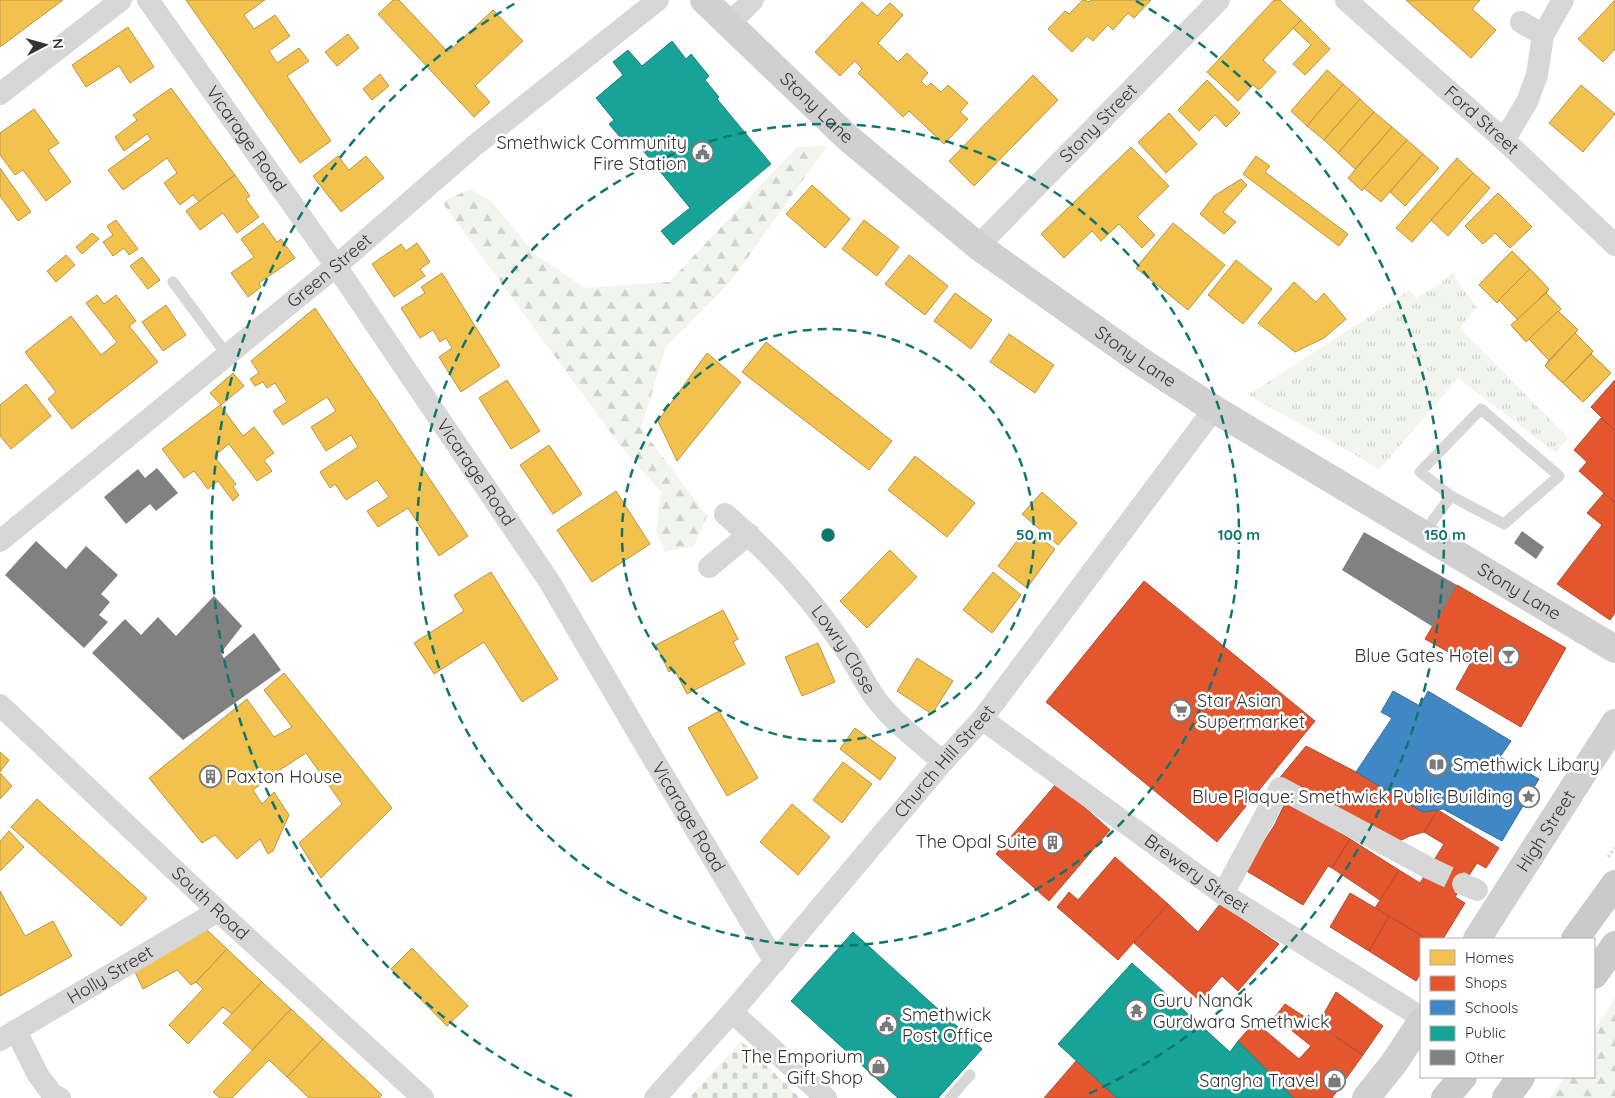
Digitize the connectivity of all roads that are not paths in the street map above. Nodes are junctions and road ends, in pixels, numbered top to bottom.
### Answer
1 (121, 0) edge
2 (148, 0) edge
3 (658, 0) edge
4 (704, 0) edge
5 (753, 0) edge
6 (1219, 0) edge
7 (1346, 0) edge
8 (1563, 0) edge
9 (1521, 22) dead end
10 (729, 24) junction
11 (1543, 35) junction
12 (0, 94) edge
13 (1504, 140) junction
14 (1615, 245) edge
15 (978, 246) junction
16 (336, 266) junction
17 (173, 282) dead end
18 (227, 355) junction
19 (1214, 409) junction
20 (1452, 496) junction
21 (725, 514) dead end
22 (749, 534) junction
23 (1423, 534) junction
24 (0, 541) edge
25 (709, 567) dead end
26 (1615, 649) edge
27 (0, 705) edge
28 (982, 719) junction
29 (1615, 723) edge
30 (943, 762) junction
31 (1429, 868) tunnel mouth
32 (1615, 884) edge
33 (1229, 898) junction
34 (218, 911) junction
35 (1478, 938) edge
36 (1576, 938) edge
37 (1615, 946) edge
38 (775, 962) junction
39 (1595, 974) edge
40 (732, 1012) junction
41 (1420, 1016) edge
42 (1420, 1023) edge
43 (8, 1035) edge
44 (970, 1075) dead end
45 (1520, 1078) edge
46 (60, 1098) edge
47 (423, 1098) edge
48 (654, 1098) edge
49 (826, 1098) edge
50 (950, 1098) edge
51 (1366, 1098) edge
52 (1506, 1098) edge

1 - 12 street
2 - 16 street, Vicarage Road
3 - 16 street, Green Street
4 - 10 street, Stony Lane
5 - 10 street
6 - 15 street, Stony Street
7 - 13 street, Ford Street
8 - 11 street
9 - 11 street
10 - 15 street, Stony Lane
11 - 13 street
13 - 14 street, Ford Street
15 - 19 street, Stony Lane
16 - 18 street, Green Street
16 - 38 street, Vicarage Road
17 - 18 lane
18 - 24 street, Green Street
19 - 23 street, Stony Lane
19 - 28 street, Church Hill Street
20 - 20 lane
20 - 23 lane
21 - 22 street, Lowry Close
22 - 25 street
22 - 30 street, Lowry Close
23 - 26 street, Stony Lane
27 - 34 street, South Road
28 - 30 street, Church Hill Street
28 - 33 street, Brewery Street
29 - 35 street, High Street
30 - 38 street, Church Hill Street
31 - 33 street
32 - 36 main road
33 - 41 street, Brewery Street
34 - 43 street, Holly Street
34 - 47 street, South Road
37 - 39 main road
38 - 40 street, Church Hill Street
40 - 48 street, Church Hill Street
40 - 49 street
42 - 51 street
43 - 46 street
44 - 50 lane
45 - 52 main road

